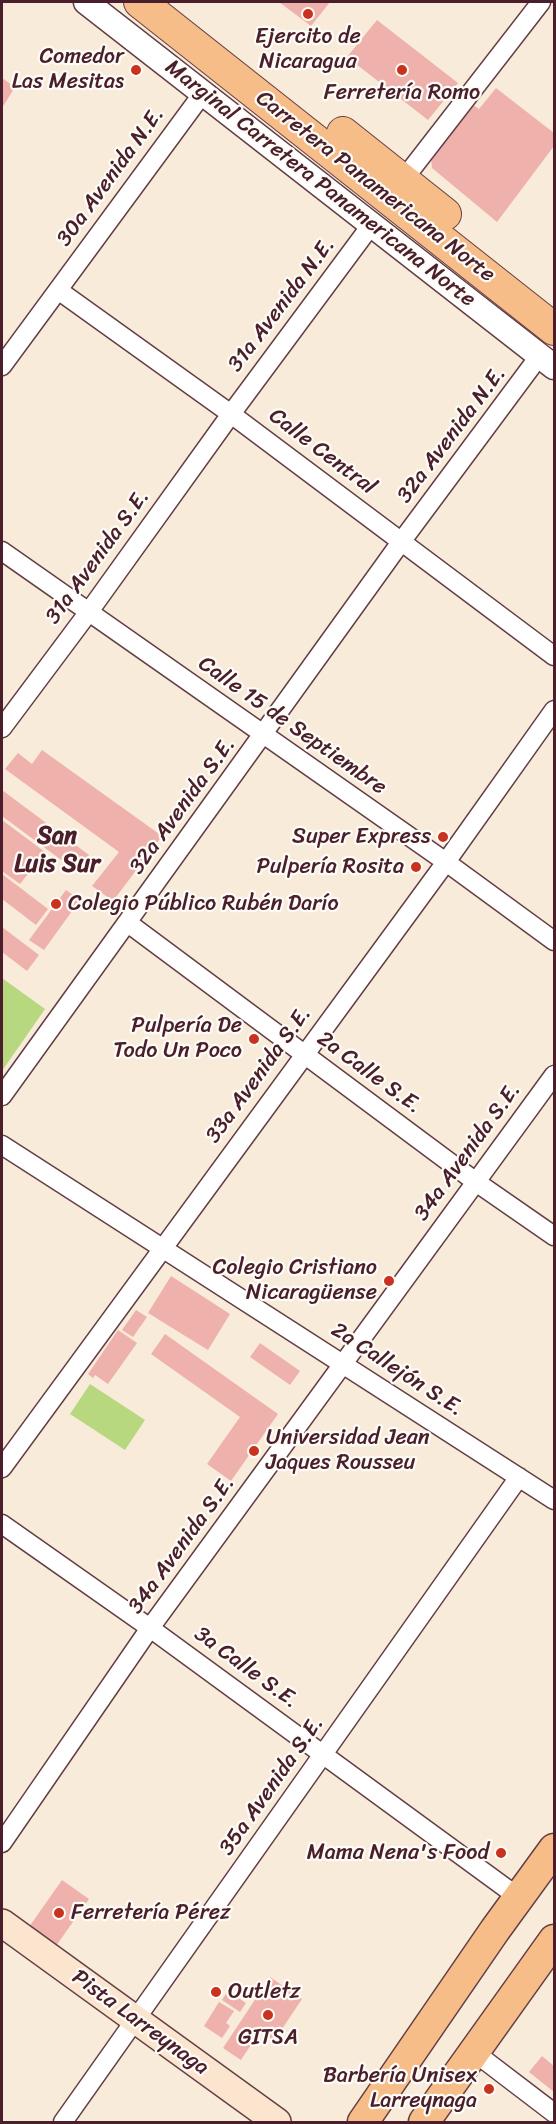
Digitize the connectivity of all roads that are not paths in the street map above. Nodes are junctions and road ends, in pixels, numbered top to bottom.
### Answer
1 (86, 2) edge
2 (140, 2) edge
3 (174, 2) edge
4 (541, 2) edge
5 (212, 100) junction
6 (403, 180) junction
7 (372, 224) junction
8 (455, 249) junction
9 (58, 290) junction
10 (555, 302) edge
11 (502, 325) junction
12 (550, 350) edge
13 (2, 366) edge
14 (231, 414) junction
15 (402, 542) junction
16 (2, 551) edge
17 (88, 613) junction
18 (555, 656) edge
19 (555, 710) edge
20 (2, 728) edge
21 (264, 735) junction
22 (446, 862) junction
23 (128, 923) junction
24 (555, 940) edge
25 (304, 1055) junction
26 (555, 1075) edge
27 (2, 1096) edge
28 (2, 1145) edge
29 (476, 1182) junction
30 (555, 1236) edge
31 (163, 1248) junction
32 (343, 1364) junction
33 (2, 1468) edge
34 (519, 1477) junction
35 (555, 1500) edge
36 (2, 1524) edge
37 (150, 1628) junction
38 (324, 1755) junction
39 (2, 1843) edge
40 (555, 1849) edge
41 (518, 1898) junction
42 (2, 1923) edge
43 (555, 1940) edge
44 (2, 1945) edge
45 (131, 2027) junction
46 (474, 2052) junction
47 (555, 2113) edge
48 (429, 2118) edge
49 (63, 2122) edge
50 (246, 2122) edge
51 (277, 2122) edge
52 (363, 2122) edge

1 - 5 street, Marginal Carretera Panamericana Norte
2 - 8 highway, Carretera Panamericana Norte
3 - 6 highway, Carretera Panamericana Norte
4 - 6 street
5 - 7 street, Marginal Carretera Panamericana Norte
5 - 9 street, 30a Avenida N.E.
6 - 10 highway, Carretera Panamericana Norte
7 - 11 street, Marginal Carretera Panamericana Norte
7 - 14 street, 31a Avenida N.E.
8 - 11 street
8 - 12 highway, Carretera Panamericana Norte
9 - 13 street, 30a Avenida N.E.
9 - 14 street, Calle Central
11 - 12 street, Marginal Carretera Panamericana Norte
12 - 15 street, 32a Avenida N.E.
14 - 15 street, Calle Central
14 - 17 street, 31a Avenida S.E.
15 - 18 street, Calle Central
15 - 21 street, 32a Avenida S.E.
16 - 17 street, Calle 15 de Septiembre
17 - 20 street, 31a Avenida S.E.
17 - 21 street, Calle 15 de Septiembre
19 - 22 street, 33a Avenida S.E.
21 - 22 street, Calle 15 de Septiembre
21 - 23 street, 32a Avenida S.E.
22 - 24 street, Calle 15 de Septiembre
22 - 25 street, 33a Avenida S.E.
23 - 25 street, 2a Calle S.E.
23 - 27 street, 32a Avenida S.E.
25 - 29 street, 2a Calle S.E.
25 - 31 street, 33a Avenida S.E.
26 - 29 street, 34a Avenida S.E.
28 - 31 street, 2a Callejón S.E.
29 - 30 street, 2a Calle S.E.
29 - 32 street, 34a Avenida S.E.
31 - 32 street, 2a Callejón S.E.
31 - 33 street, 33a Avenida S.E.
32 - 34 street, 2a Callejón S.E.
32 - 37 street, 34a Avenida S.E.
34 - 35 street, 2a Callejón S.E.
34 - 38 street, 35a Avenida S.E.
36 - 37 street, 3a Calle S.E.
37 - 38 street, 3a Calle S.E.
37 - 39 street, 34a Avenida S.E.
38 - 41 street, 3a Calle S.E.
38 - 45 street, 35a Avenida S.E.
40 - 41 main road
41 - 52 main road
42 - 45 main road, Pista Larreynaga
43 - 46 main road
44 - 45 main road, Pista Larreynaga
45 - 49 street, 35a Avenida S.E.
45 - 50 main road, Pista Larreynaga
45 - 51 main road, Pista Larreynaga
46 - 47 street
46 - 48 main road

